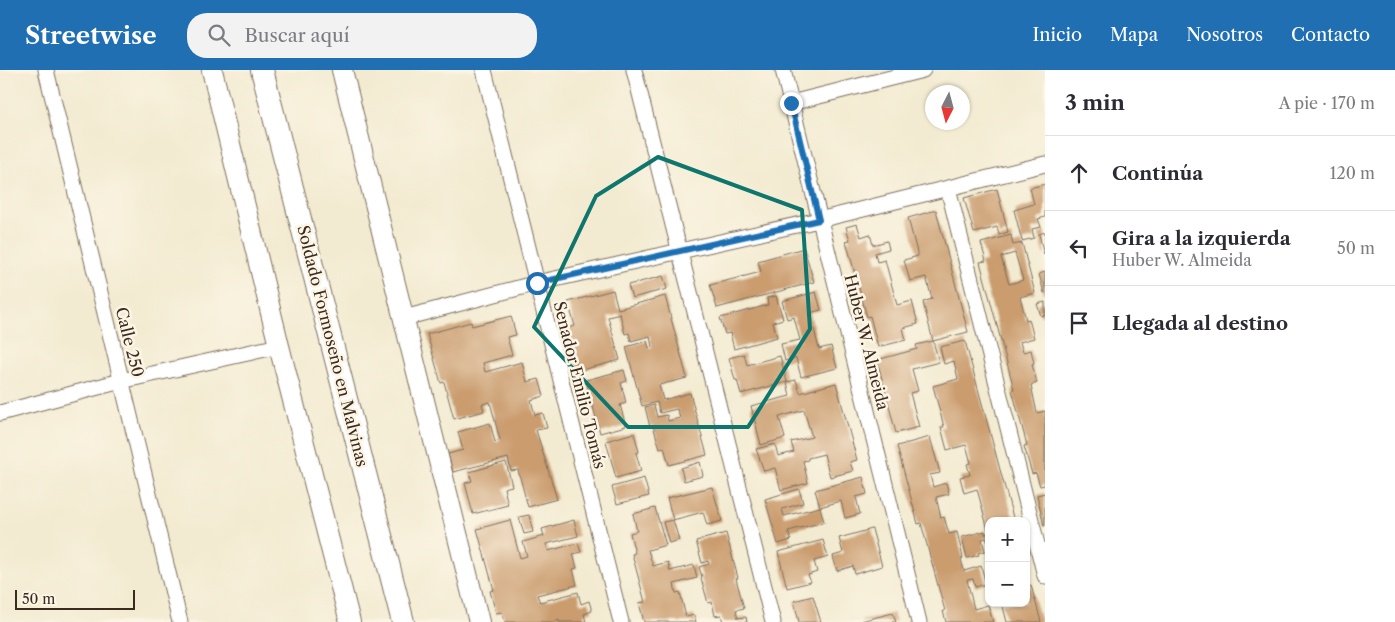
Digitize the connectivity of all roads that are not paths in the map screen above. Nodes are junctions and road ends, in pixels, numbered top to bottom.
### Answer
1 (46, 70) edge
2 (212, 70) edge
3 (262, 70) edge
4 (342, 70) edge
5 (484, 70) edge
6 (634, 70) edge
7 (783, 70) edge
8 (923, 70) edge
9 (791, 103) junction
10 (1045, 164) edge
11 (948, 188) junction
12 (819, 220) junction
13 (679, 251) junction
14 (537, 283) junction
15 (404, 318) junction
16 (279, 346) junction
17 (121, 381) junction
18 (0, 413) edge
19 (1045, 576) edge
20 (180, 622) edge
21 (350, 622) edge
22 (403, 622) edge
23 (479, 622) edge
24 (621, 622) edge
25 (773, 622) edge
26 (918, 622) edge

1 - 17 street, Calle 250
2 - 16 main road
3 - 22 main road, Soldado Formoseño en Malvinas
4 - 15 main road
5 - 14 street, Senador Emilio Tomás
6 - 13 street
7 - 9 street, Huber W. Almeida
8 - 9 street
9 - 12 street, Huber W. Almeida
10 - 11 street
11 - 12 street
11 - 19 street
12 - 13 street
12 - 26 street, Huber W. Almeida
13 - 14 street
13 - 25 street
14 - 15 street
14 - 24 street, Senador Emilio Tomás
15 - 23 main road
16 - 17 street
16 - 21 main road
17 - 18 street
17 - 20 street, Calle 250

